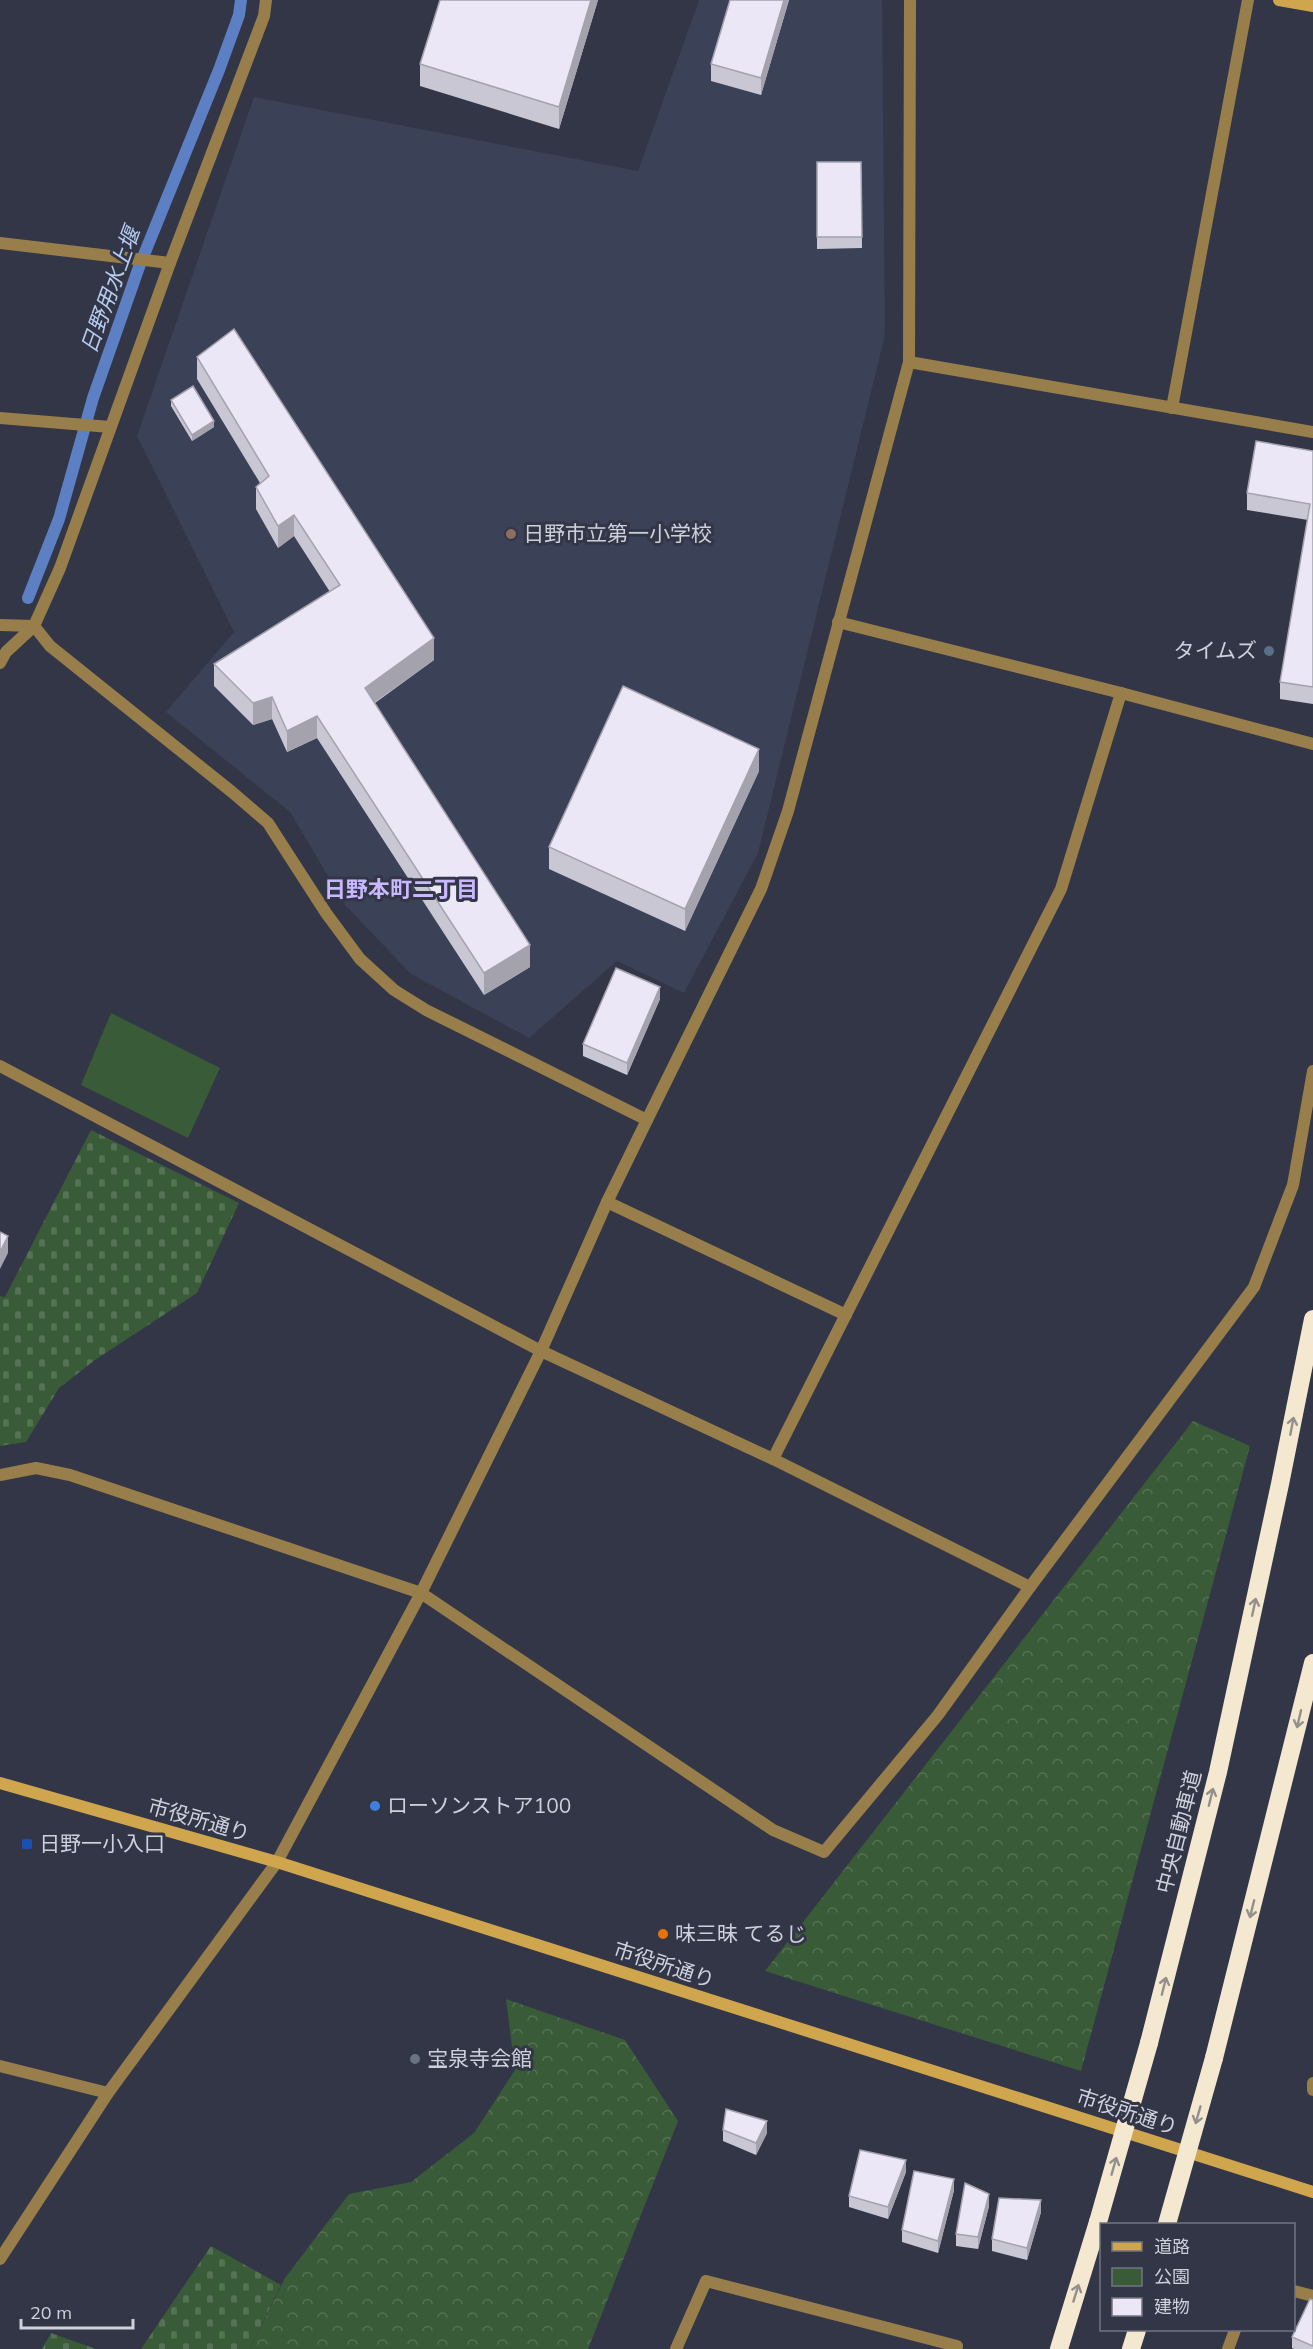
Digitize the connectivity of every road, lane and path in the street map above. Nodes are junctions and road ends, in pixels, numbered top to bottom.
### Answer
1 (266, 0) edge
2 (910, 0) edge
3 (1248, 0) edge
4 (1279, 0) edge
5 (1313, 6) edge
6 (0, 243) edge
7 (164, 263) junction
8 (909, 362) junction
9 (1172, 408) junction
10 (0, 418) edge
11 (105, 426) junction
12 (1313, 432) edge
13 (838, 622) junction
14 (0, 624) edge
15 (34, 626) junction
16 (0, 663) edge
17 (1121, 693) junction
18 (1313, 744) edge
19 (0, 1066) edge
20 (1313, 1071) edge
21 (647, 1120) junction
22 (607, 1202) junction
23 (846, 1315) junction
24 (1313, 1319) edge
25 (541, 1351) junction
26 (773, 1459) junction
27 (0, 1475) edge
28 (1030, 1587) junction
29 (421, 1593) junction
30 (1313, 1662) edge
31 (0, 1783) edge
32 (277, 1862) junction
33 (0, 2066) edge
34 (1313, 2083) edge
35 (1313, 2090) edge
36 (108, 2093) junction
37 (1313, 2192) edge
38 (1167, 2223) edge
39 (0, 2259) edge
40 (1295, 2292) edge
41 (1313, 2296) edge
42 (1137, 2331) edge
43 (1235, 2331) edge
44 (676, 2349) edge
45 (956, 2349) edge
46 (1059, 2349) edge
47 (1131, 2349) edge
48 (1228, 2349) edge

1 - 7 street
2 - 8 street
3 - 9 street
4 - 5 street
6 - 7 street
7 - 11 street
8 - 9 street
8 - 13 street
9 - 12 street
10 - 11 street
11 - 15 street
13 - 17 street
13 - 21 street
14 - 15 street
15 - 16 street
15 - 21 street
17 - 18 street
17 - 23 street
19 - 25 street
20 - 28 street
21 - 22 street
22 - 23 street
22 - 25 street
23 - 26 street
46 -> 24 highway, 中央自動車道, bridge
25 - 26 street
25 - 29 street
26 - 28 street
27 - 29 street
28 - 29 street
29 - 32 street
30 -> 38 highway, bridge
31 - 32 street, 市役所通り
32 - 36 street
32 - 37 street, 市役所通り
33 - 36 street
34 - 35 street
36 - 39 street
40 - 41 street
42 - 47 highway
43 - 48 street
44 - 45 street

